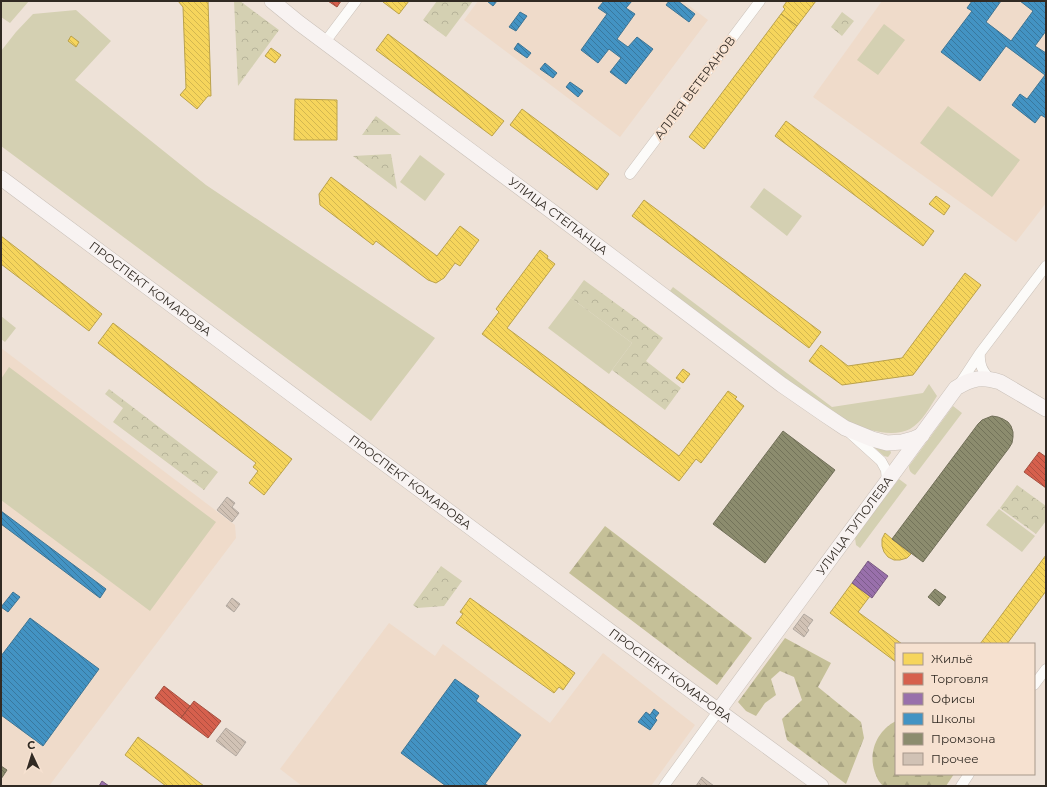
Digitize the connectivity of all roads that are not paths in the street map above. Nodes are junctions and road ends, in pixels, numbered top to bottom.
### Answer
1 (272, 1) edge
2 (356, 1) edge
3 (760, 1) edge
4 (325, 42) junction
5 (630, 174) dead end
6 (1, 178) edge
7 (1046, 266) edge
8 (980, 353) junction
9 (990, 379) junction
10 (956, 388) junction
11 (1046, 409) edge
12 (846, 428) junction
13 (922, 435) junction
14 (887, 482) junction
15 (1046, 669) edge
16 (1035, 684) edge
17 (719, 710) junction
18 (968, 775) edge
19 (664, 786) edge
20 (821, 786) edge
21 (960, 786) edge

1 - 4 street, УЛИЦА СТЕПАНЦА
2 - 4 street
3 - 5 street, АЛЛЕЯ ВЕТЕРАНОВ
4 - 12 street, УЛИЦА СТЕПАНЦА
6 - 17 street, ПРОСПЕКТ КОМАРОВА
7 - 8 street, УЛИЦА ТУПОЛЕВА
8 - 9 street
8 - 10 street, УЛИЦА ТУПОЛЕВА
9 - 10 street
9 - 11 street
10 - 13 street, УЛИЦА ТУПОЛЕВА
12 - 13 street, УЛИЦА СТЕПАНЦА
12 - 14 street, УЛИЦА СТЕПАНЦА
13 - 14 street, УЛИЦА ТУПОЛЕВА
14 - 17 street, УЛИЦА ТУПОЛЕВА
15 - 16 street
17 - 19 street, УЛИЦА ТУПОЛЕВА
17 - 20 street, ПРОСПЕКТ КОМАРОВА
18 - 21 street

